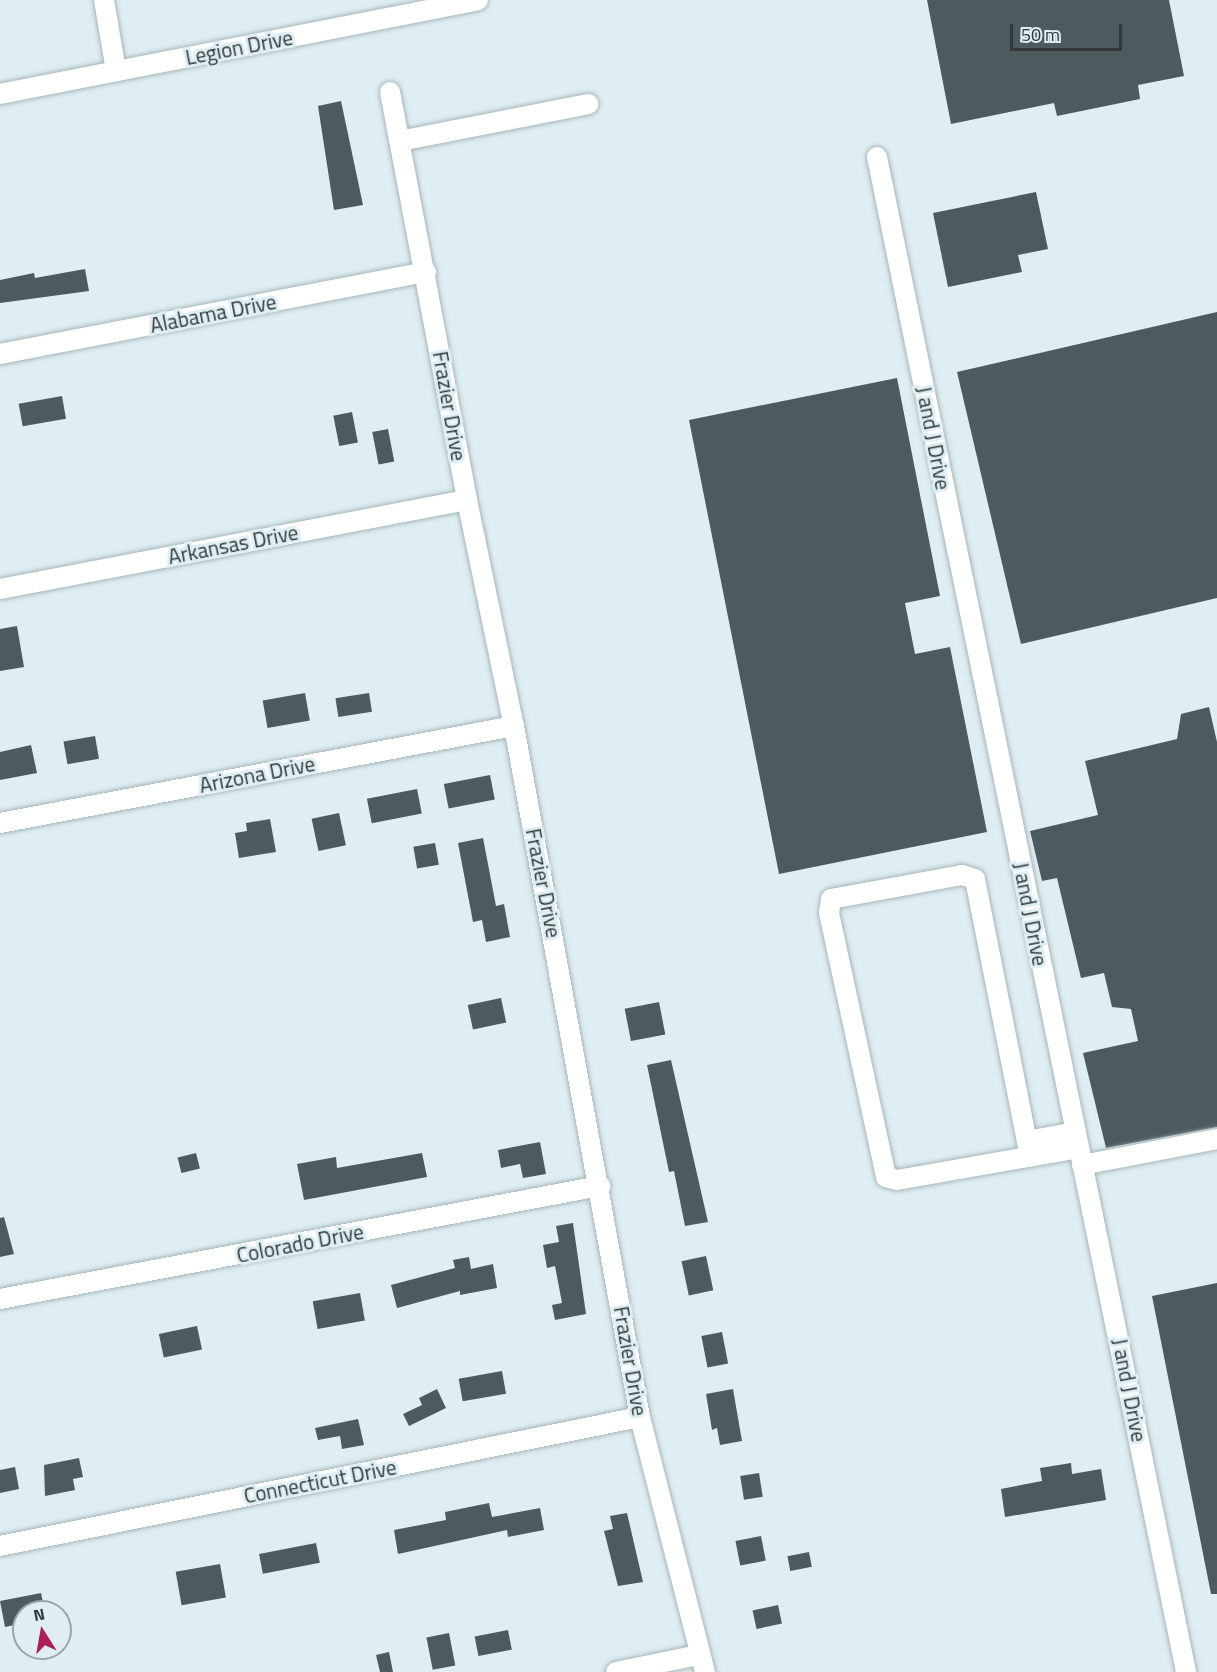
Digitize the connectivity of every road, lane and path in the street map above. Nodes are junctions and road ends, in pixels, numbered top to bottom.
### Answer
1 (104, 0) edge
2 (478, 0) edge
3 (116, 71) junction
4 (390, 92) dead end
5 (0, 94) edge
6 (588, 104) dead end
7 (400, 141) junction
8 (877, 157) dead end
9 (426, 272) junction
10 (0, 354) edge
11 (467, 500) junction
12 (0, 589) edge
13 (514, 726) junction
14 (0, 823) edge
15 (1217, 1139) edge
16 (1029, 1149) junction
17 (1078, 1149) junction
18 (600, 1186) junction
19 (0, 1299) edge
20 (640, 1417) junction
21 (0, 1546) edge
22 (702, 1664) edge
23 (616, 1672) edge
24 (1186, 1672) edge

1 - 3 street
2 - 3 street, Legion Drive
3 - 5 street, Legion Drive
4 - 7 street, Frazier Drive
6 - 7 street
7 - 9 street, Frazier Drive
8 - 17 street, J and J Drive
9 - 10 street, Alabama Drive
9 - 11 street, Frazier Drive
11 - 12 street, Arkansas Drive
11 - 13 street, Frazier Drive
13 - 14 street, Arizona Drive
13 - 18 street, Frazier Drive
15 - 17 street
16 - 16 street
16 - 17 street
17 - 24 street, J and J Drive
18 - 19 street, Colorado Drive
18 - 20 street, Frazier Drive
20 - 21 street, Connecticut Drive
20 - 22 street, Frazier Drive
22 - 23 street

